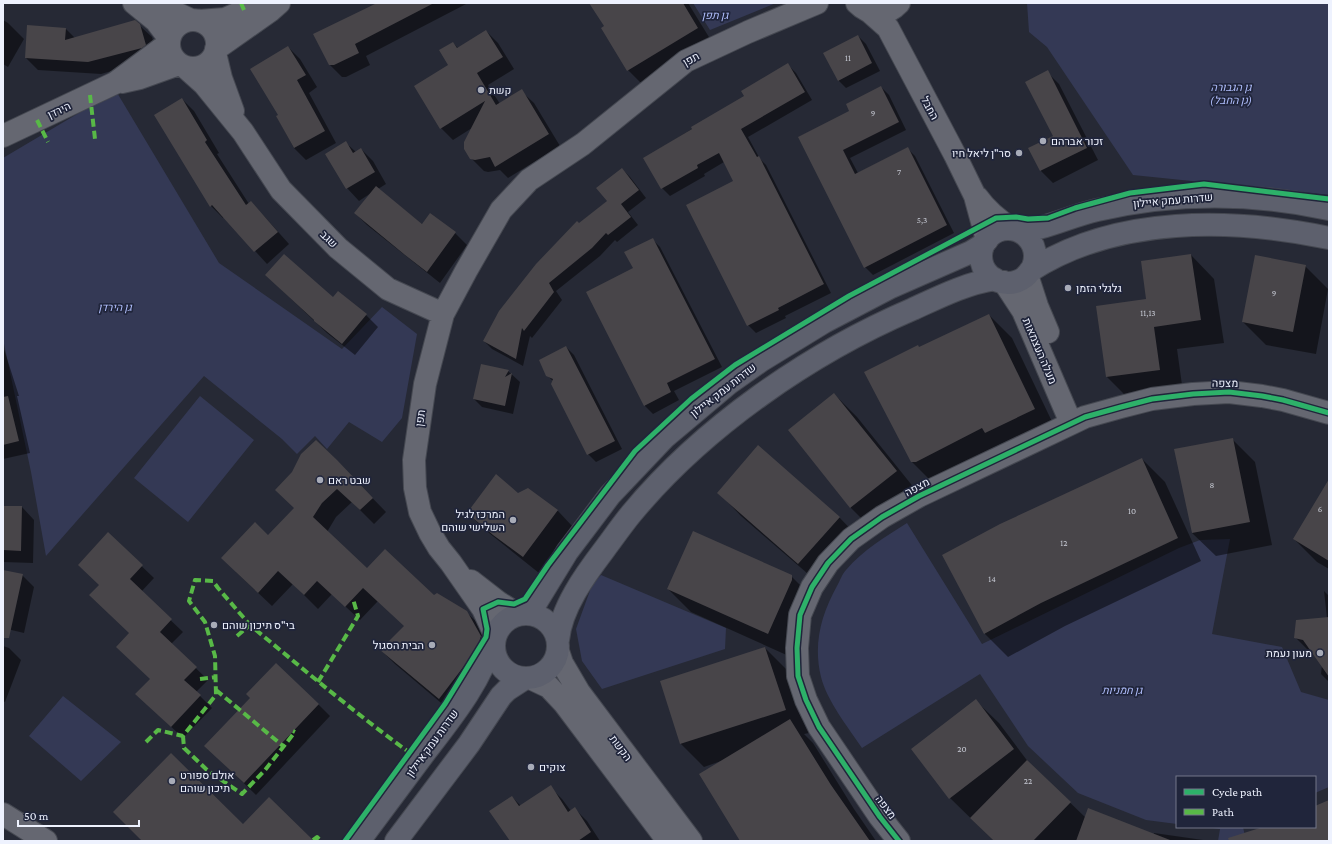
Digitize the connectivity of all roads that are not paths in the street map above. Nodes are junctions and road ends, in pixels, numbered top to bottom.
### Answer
1 (134, 3) edge
2 (155, 3) edge
3 (261, 3) edge
4 (279, 3) edge
5 (817, 3) edge
6 (860, 6) edge
7 (894, 13) edge
8 (195, 20) junction
9 (169, 41) junction
10 (216, 51) junction
11 (182, 66) junction
12 (115, 83) junction
13 (243, 132) junction
14 (3, 136) edge
15 (971, 188) junction
16 (1329, 209) edge
17 (1016, 230) junction
18 (1329, 238) edge
19 (986, 242) junction
20 (1029, 273) junction
21 (1000, 281) junction
22 (443, 314) junction
23 (1329, 413) edge
24 (1078, 420) junction
25 (451, 563) junction
26 (521, 614) junction
27 (495, 636) junction
28 (558, 646) junction
29 (527, 678) junction
30 (3, 814) edge
31 (46, 841) edge
32 (359, 841) edge
33 (396, 841) edge
34 (668, 841) edge
35 (691, 841) edge
36 (899, 841) edge

1 - 9 street
2 - 8 street
3 - 8 street
4 - 10 street
5 - 22 street, תפן
6 - 7 street, החבל
7 - 15 street, החבל
8 - 9 street
8 - 10 street
9 - 11 street
9 - 12 street, הירדן
10 - 11 street
10 - 13 street, שגב
11 - 12 street, הירדן
11 - 13 street, שגב
12 - 14 street, הירדן
13 - 22 street, שגב
15 - 17 street, החבל
15 - 19 street, החבל
16 - 17 main road, שדרות עמק איילון
17 - 19 main road
17 - 20 main road
18 - 20 main road
19 - 21 main road
19 - 26 main road, שדרות עמק איילון
20 - 21 main road
20 - 24 street, מעלה העצמאות
21 - 24 street, מעלה העצמאות
21 - 28 main road
22 - 25 street, תפן
23 - 24 street, מצפה
24 - 36 street, מצפה
25 - 26 street, תפן
25 - 27 street, תפן
26 - 27 main road
26 - 28 main road
27 - 29 main road
27 - 32 main road, שדרות עמק איילון
28 - 29 main road
28 - 35 street, הקשת
29 - 33 main road
29 - 34 street, הקשת
30 - 31 street

